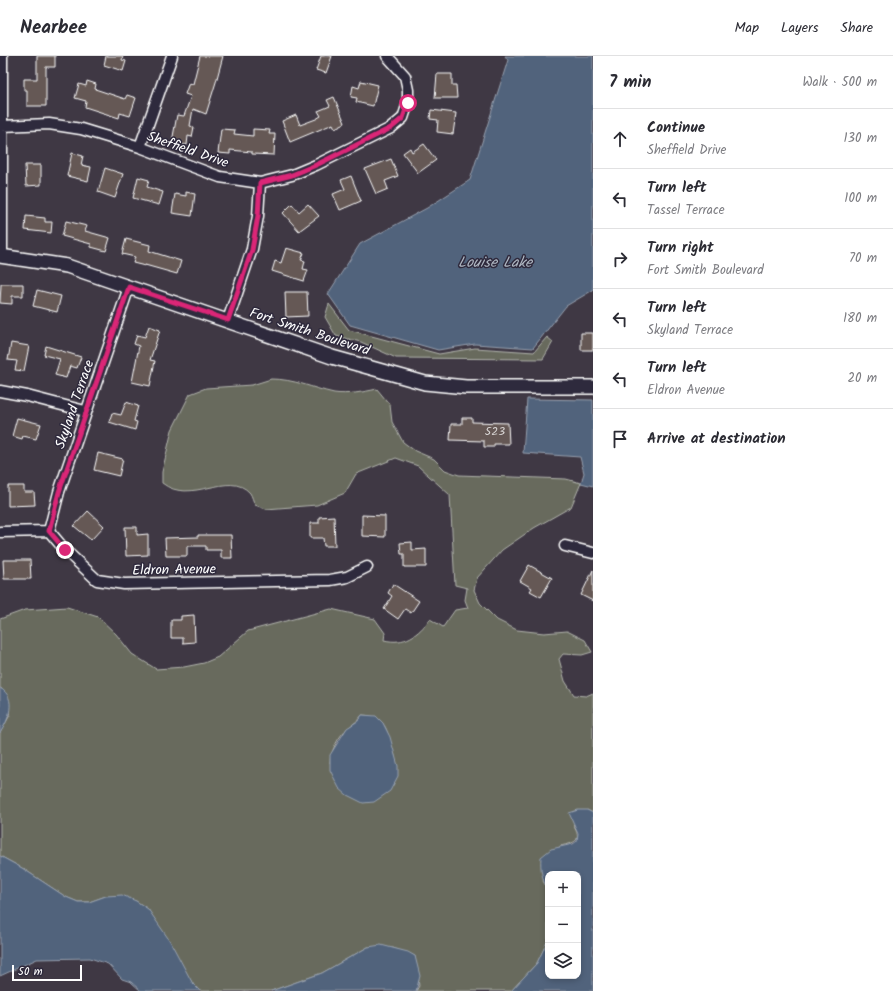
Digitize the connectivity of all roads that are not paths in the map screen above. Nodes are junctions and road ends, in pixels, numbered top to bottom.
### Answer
1 (2, 56) edge
2 (172, 56) edge
3 (387, 56) edge
4 (2, 126) junction
5 (140, 147) junction
6 (260, 183) junction
7 (1, 256) edge
8 (129, 287) junction
9 (228, 320) junction
10 (593, 387) edge
11 (0, 391) edge
12 (85, 411) junction
13 (49, 531) junction
14 (0, 532) edge
15 (565, 546) dead end
16 (593, 553) edge
17 (367, 567) dead end

1 - 4 street
2 - 5 street
3 - 6 street, Sheffield Drive
4 - 5 street, Sheffield Drive
4 - 7 street
5 - 6 street, Sheffield Drive
6 - 9 street
7 - 8 street, Fort Smith Boulevard
8 - 9 street, Fort Smith Boulevard
8 - 12 street, Skyland Terrace
9 - 10 street, Fort Smith Boulevard
11 - 12 street
12 - 13 street, Skyland Terrace
13 - 14 street
13 - 17 street, Eldron Avenue
15 - 16 street

